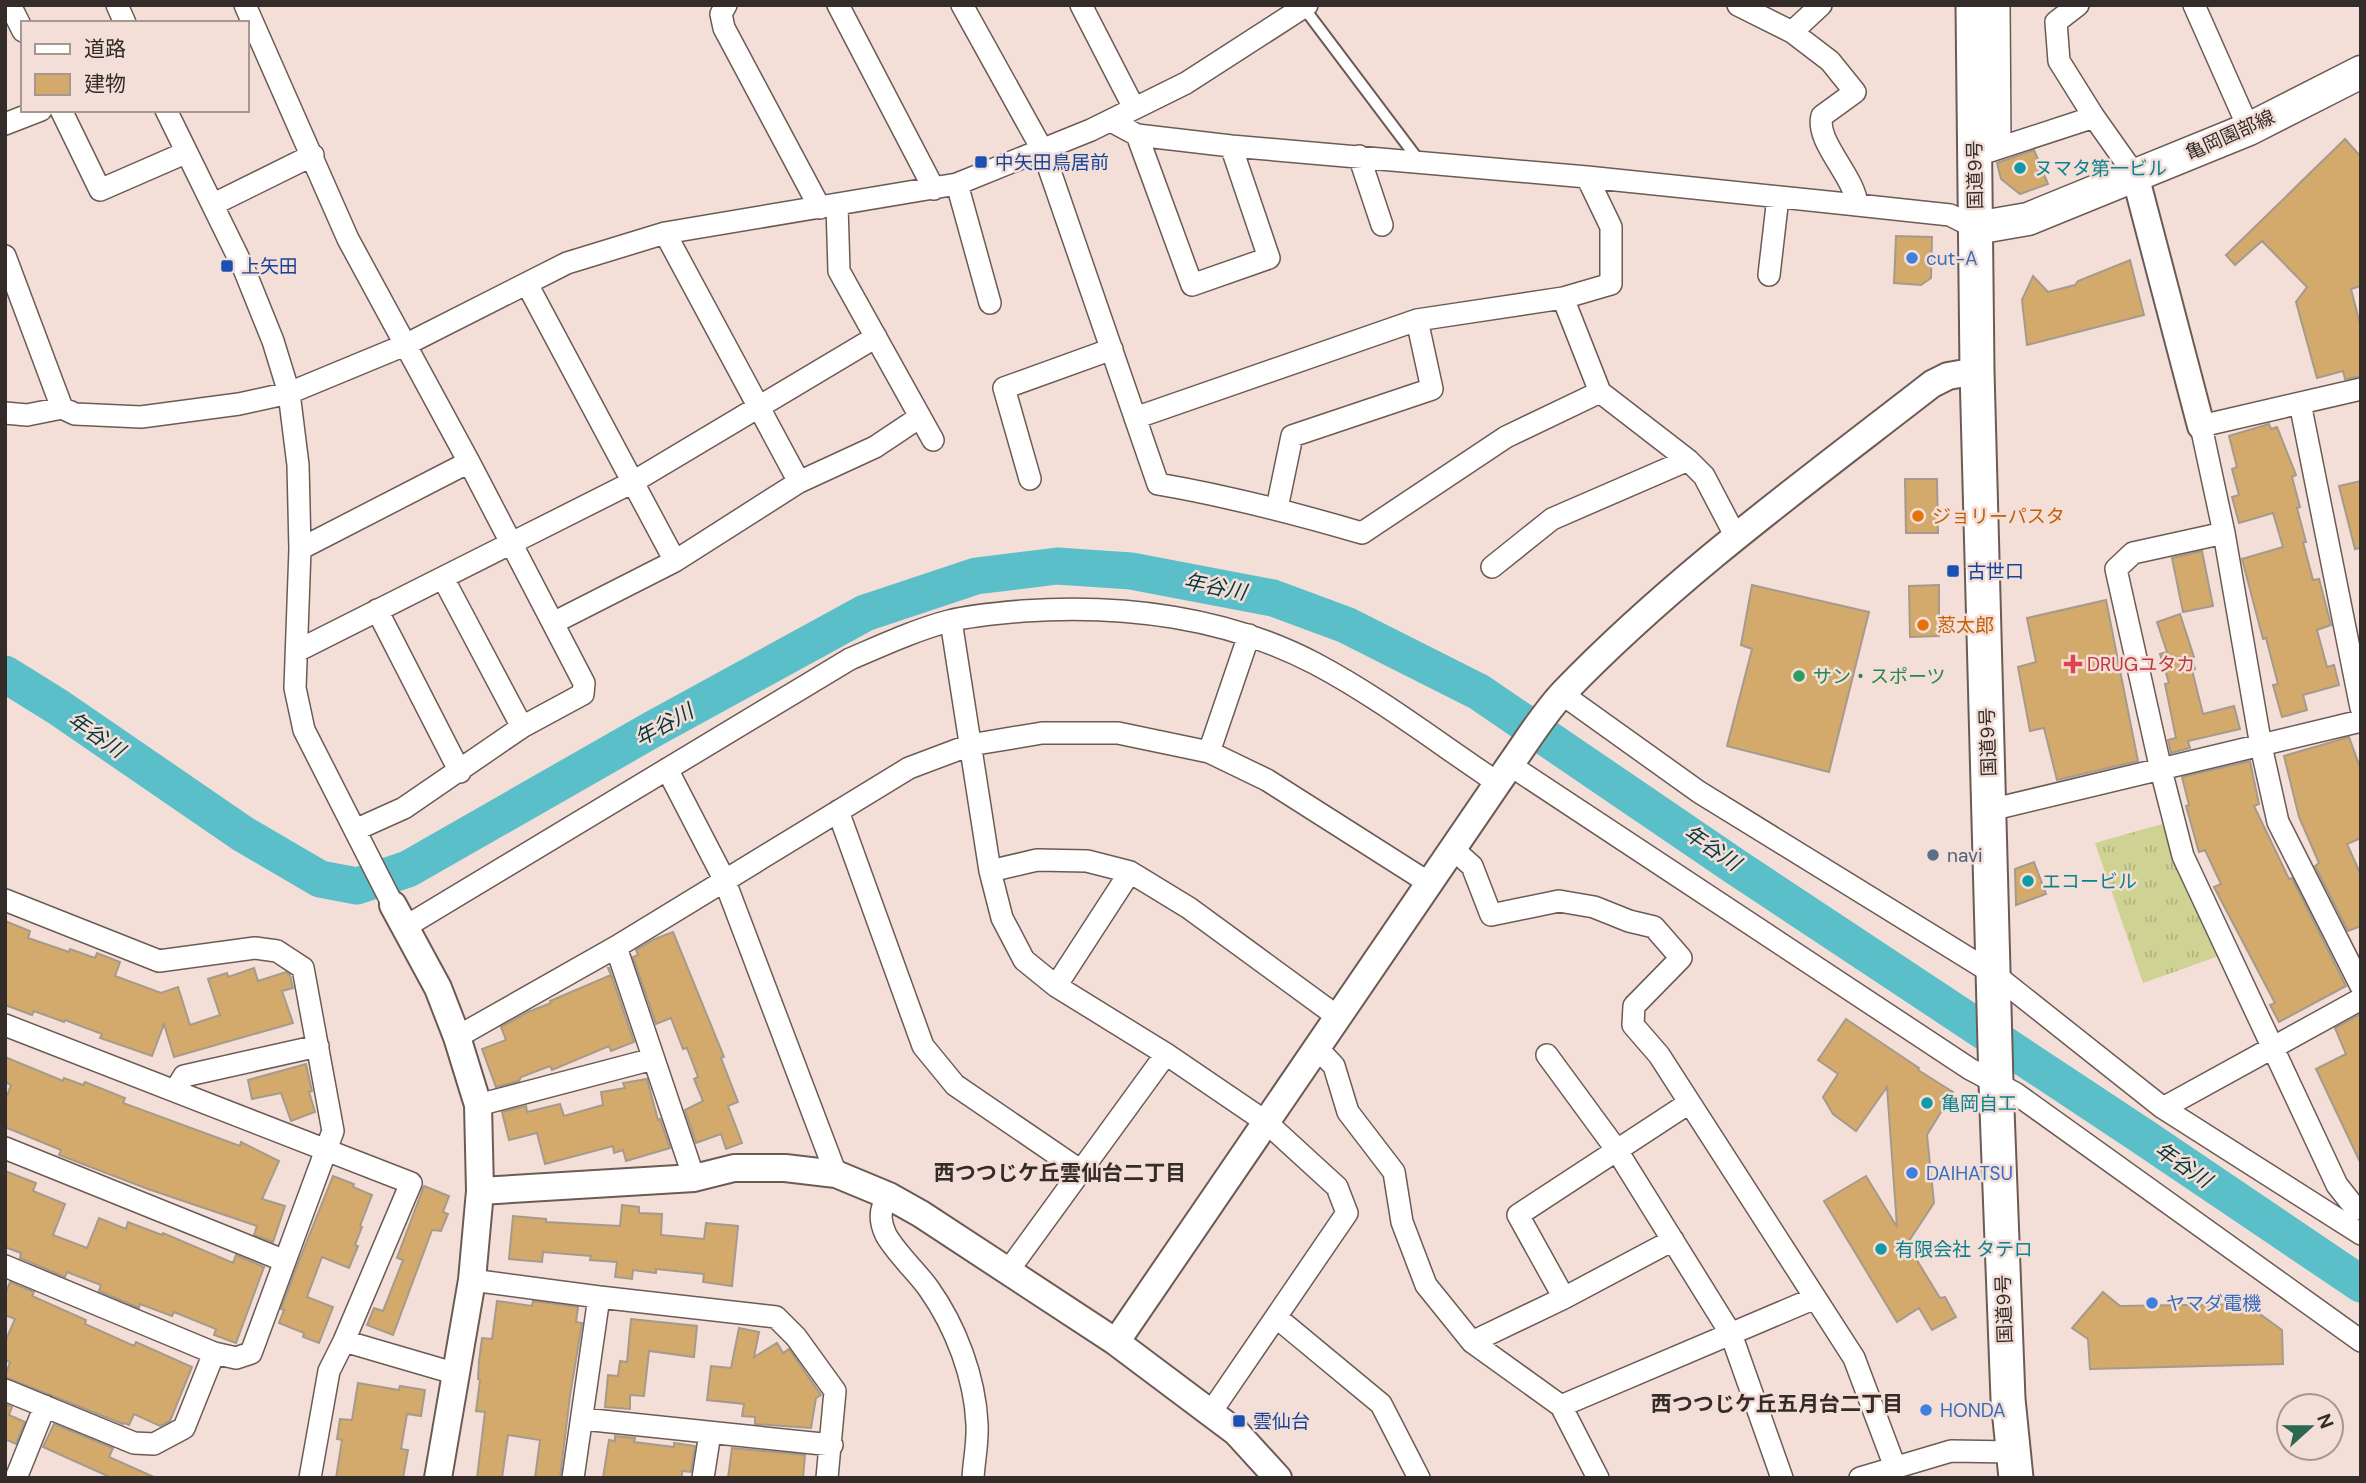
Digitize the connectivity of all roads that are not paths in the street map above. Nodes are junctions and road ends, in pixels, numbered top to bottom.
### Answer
1 (10, 5) edge
2 (117, 5) edge
3 (246, 5) edge
4 (726, 5) edge
5 (838, 5) edge
6 (962, 5) edge
7 (1081, 5) edge
8 (1738, 5) edge
9 (1821, 5) edge
10 (1973, 5) edge
11 (1999, 5) edge
12 (2078, 5) edge
13 (2194, 5) edge
14 (1306, 6) edge
15 (124, 21) edge
16 (21, 27) edge
17 (1791, 32) junction
18 (252, 35) edge
19 (2361, 72) edge
20 (1134, 108) junction
21 (36, 112) edge
22 (62, 112) edge
23 (167, 112) edge
24 (2094, 117) junction
25 (1111, 121) junction
26 (5, 124) edge
27 (2249, 129) junction
28 (1137, 135) junction
29 (1230, 146) junction
30 (1043, 151) junction
31 (1987, 152) junction
32 (185, 153) junction
33 (313, 155) junction
34 (1359, 156) junction
35 (1420, 162) junction
36 (2135, 175) junction
37 (1587, 177) junction
38 (957, 184) junction
39 (934, 189) junction
40 (1778, 197) junction
41 (214, 204) junction
42 (1857, 205) junction
43 (829, 207) junction
44 (1382, 225) dead end
45 (1976, 228) junction
46 (666, 233) junction
47 (5, 256) edge
48 (1769, 275) dead end
49 (527, 284) junction
50 (1563, 299) junction
51 (990, 303) dead end
52 (1416, 320) junction
53 (876, 337) junction
54 (405, 345) junction
55 (1112, 349) junction
56 (1977, 371) junction
57 (2361, 389) edge
58 (289, 393) junction
59 (1600, 393) junction
60 (2300, 403) junction
61 (759, 407) junction
62 (62, 408) junction
63 (5, 413) edge
64 (920, 417) junction
65 (1135, 418) junction
66 (2201, 426) junction
67 (933, 440) dead end
68 (1688, 460) junction
69 (469, 462) junction
70 (1030, 479) dead end
71 (633, 482) junction
72 (799, 482) junction
73 (1277, 508) junction
74 (2224, 533) junction
75 (1736, 537) junction
76 (511, 543) junction
77 (300, 549) junction
78 (676, 561) junction
79 (1492, 567) dead end
80 (443, 578) junction
81 (377, 610) junction
82 (951, 621) junction
83 (553, 623) junction
84 (1249, 635) junction
85 (296, 651) junction
86 (1558, 699) junction
87 (2361, 708) edge
88 (2361, 721) edge
89 (522, 727) junction
90 (970, 745) junction
91 (2261, 746) junction
92 (1209, 752) junction
93 (1509, 766) junction
94 (667, 769) junction
95 (2161, 770) junction
96 (460, 772) junction
97 (1990, 810) junction
98 (838, 811) junction
99 (357, 835) junction
100 (1453, 849) junction
101 (990, 872) junction
102 (1130, 872) junction
103 (724, 879) junction
104 (1429, 883) junction
105 (5, 900) edge
106 (399, 916) junction
107 (616, 947) junction
108 (1995, 982) junction
109 (2361, 985) edge
110 (1056, 986) junction
111 (2361, 999) edge
112 (1338, 1017) junction
113 (5, 1025) edge
114 (457, 1037) junction
115 (318, 1046) junction
116 (2272, 1046) junction
117 (1317, 1048) junction
118 (1166, 1054) junction
119 (1547, 1055) dead end
120 (653, 1059) junction
121 (1996, 1077) junction
122 (175, 1091) junction
123 (1689, 1103) junction
124 (478, 1105) junction
125 (2163, 1108) junction
126 (1266, 1122) junction
127 (5, 1148) edge
128 (326, 1149) junction
129 (1616, 1149) junction
130 (1081, 1171) junction
131 (836, 1174) junction
132 (694, 1178) junction
133 (480, 1191) junction
134 (889, 1196) junction
135 (2361, 1207) edge
136 (2361, 1234) edge
137 (1673, 1240) junction
138 (285, 1261) junction
139 (5, 1266) edge
140 (1008, 1271) junction
141 (472, 1280) junction
142 (599, 1297) junction
143 (1564, 1298) junction
144 (1815, 1298) junction
145 (1276, 1317) junction
146 (1731, 1334) junction
147 (344, 1341) junction
148 (2361, 1341) edge
149 (1116, 1342) junction
150 (1472, 1342) junction
151 (214, 1353) junction
152 (457, 1374) junction
153 (5, 1390) edge
154 (46, 1406) junction
155 (1561, 1406) junction
156 (1211, 1412) junction
157 (583, 1419) junction
158 (710, 1433) junction
159 (832, 1445) junction
160 (2014, 1465) edge
161 (1895, 1467) junction
162 (16, 1478) edge
163 (310, 1478) edge
164 (438, 1478) edge
165 (573, 1478) edge
166 (703, 1478) edge
167 (828, 1478) edge
168 (973, 1478) edge
169 (1278, 1478) edge
170 (1419, 1478) edge
171 (1598, 1478) edge
172 (1782, 1478) edge
173 (1860, 1478) edge

1 - 16 street
2 - 15 street
3 - 18 street
4 - 43 street
5 - 39 street
6 - 30 street
7 - 20 street
8 - 17 street
9 - 17 street
10 - 31 highway, 国道9号
11 - 31 street
12 - 24 street
13 - 27 street
14 - 20 street
14 - 35 lane
17 - 42 street
18 - 33 street
19 - 27 main road, 亀岡園部線
20 - 25 street
21 - 26 street
22 - 32 street
23 - 32 street
24 - 31 street
24 - 36 street
25 - 28 street
25 - 30 street
27 - 36 main road, 亀岡園部線
28 - 29 street
28 - 29 street
29 - 34 street
30 - 38 street
30 - 55 street
31 - 45 highway, 国道9号
32 - 41 street
33 - 41 street
33 - 54 street
34 - 35 street
34 - 44 street
35 - 37 street
36 - 45 main road, 亀岡園部線
36 - 66 street
37 - 40 street
37 - 50 street
38 - 39 street
38 - 51 street
39 - 43 street
40 - 42 street
40 - 48 street
41 - 58 street
42 - 45 street
43 - 46 street
43 - 53 street
45 - 56 highway, 国道9号
46 - 49 street
46 - 61 street
47 - 62 street
49 - 54 street
49 - 71 street
50 - 52 street
50 - 59 street
52 - 65 street
52 - 73 street
53 - 61 street
53 - 64 street
54 - 58 street
54 - 69 street
55 - 65 street
55 - 70 street
56 - 75 street
56 - 97 highway, 国道9号
57 - 60 street
58 - 62 street
58 - 77 street
59 - 68 street
59 - 73 street
60 - 66 street
60 - 87 street
61 - 71 street
61 - 72 street
62 - 63 street
64 - 67 street
64 - 72 street
65 - 73 street
66 - 74 street
68 - 75 street
68 - 79 street
69 - 76 street
69 - 77 street
71 - 76 street
71 - 78 street
72 - 78 street
74 - 91 street
74 - 95 street
75 - 86 street
76 - 80 street
76 - 83 street
77 - 85 street
78 - 83 street
80 - 81 street
80 - 89 street
81 - 85 street
81 - 96 street
82 - 84 street
82 - 90 street
82 - 94 street
83 - 89 street
84 - 92 street
84 - 93 street
85 - 99 street
86 - 93 street
86 - 108 street
88 - 91 street
89 - 96 street
90 - 92 street
90 - 98 street
90 - 101 street
91 - 95 street
91 - 109 street
92 - 104 street
93 - 100 street
93 - 121 street
94 - 103 street
94 - 106 street
95 - 97 street
95 - 116 street
96 - 99 street
97 - 108 highway, 国道9号
98 - 103 street
98 - 130 street
99 - 106 street
100 - 104 street
100 - 123 street
101 - 102 street
101 - 110 street
102 - 110 street
102 - 112 street
103 - 107 street
103 - 131 street
104 - 112 street
105 - 115 street
106 - 114 street
107 - 114 street
107 - 120 street
108 - 121 highway, 国道9号
108 - 125 street
110 - 118 street
111 - 116 street
112 - 117 street
113 - 122 street
114 - 124 street
115 - 122 street
115 - 128 street
116 - 125 street
116 - 135 street
117 - 126 street
117 - 150 street
118 - 126 street
118 - 130 street
119 - 129 street
120 - 124 street
120 - 132 street
121 - 148 street
121 - 160 highway, 国道9号
122 - 128 street
123 - 129 street
123 - 144 street
124 - 133 street
125 - 136 street
126 - 145 street
126 - 149 street
127 - 138 street
128 - 138 street
128 - 147 street
129 - 137 street
129 - 143 street
130 - 140 street
131 - 132 street
131 - 134 street
132 - 133 street
133 - 141 street
134 - 140 street
134 - 168 street
137 - 143 street
137 - 146 street
138 - 151 street
139 - 151 street
140 - 149 street
141 - 142 street
141 - 152 street
142 - 157 street
142 - 159 street
143 - 150 street
144 - 146 street
144 - 161 street
145 - 156 street
145 - 170 street
146 - 155 street
146 - 172 street
147 - 152 street
147 - 163 street
149 - 156 street
150 - 155 street
151 - 154 street
152 - 164 street
153 - 154 street
154 - 162 street
155 - 171 street
156 - 169 street
157 - 158 street
157 - 165 street
158 - 159 street
158 - 166 street
159 - 167 street
160 - 161 street
161 - 173 street

